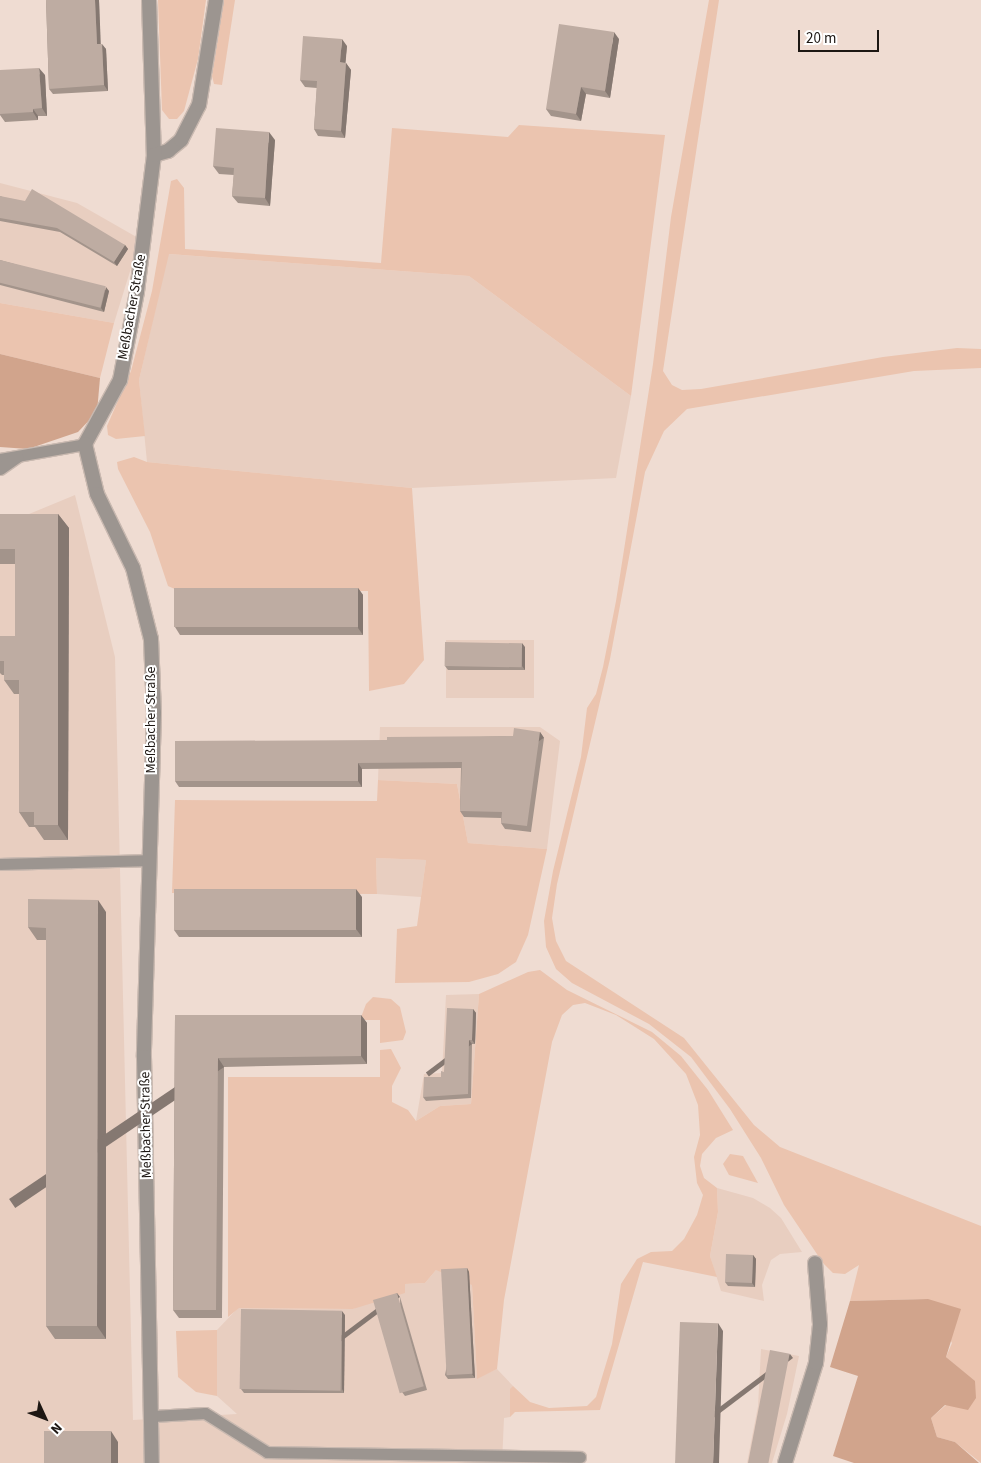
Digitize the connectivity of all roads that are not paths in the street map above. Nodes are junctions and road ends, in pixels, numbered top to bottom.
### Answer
1 (150, 0) edge
2 (216, 0) edge
3 (154, 155) junction
4 (85, 444) junction
5 (20, 455) junction
6 (0, 459) edge
7 (0, 469) edge
8 (149, 860) junction
9 (0, 864) edge
10 (816, 1263) dead end
11 (153, 1416) junction
12 (580, 1457) dead end
13 (496, 1459) edge
14 (152, 1463) edge
15 (785, 1463) edge

1 - 3 street, Meßbacher Straße
2 - 3 street
3 - 4 street, Meßbacher Straße
4 - 5 lane
4 - 8 street, Meßbacher Straße
5 - 6 lane
5 - 7 lane
8 - 9 lane
8 - 11 street, Meßbacher Straße
10 - 15 street
11 - 13 lane
11 - 14 street, Meßbacher Straße
12 - 13 lane

